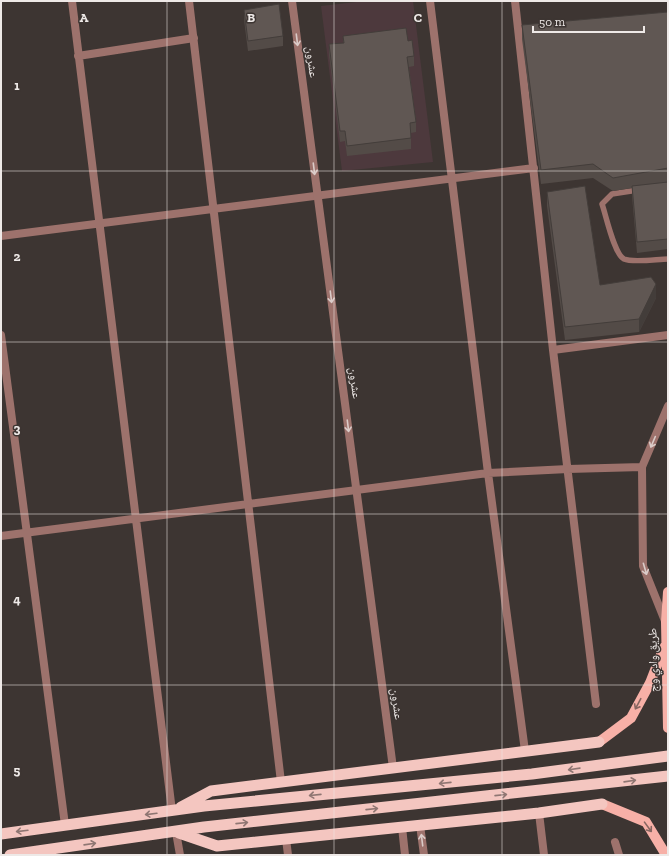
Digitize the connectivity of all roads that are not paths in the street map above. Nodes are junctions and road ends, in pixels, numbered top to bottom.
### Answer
1 (72, 1) edge
2 (189, 1) edge
3 (292, 1) edge
4 (430, 1) edge
5 (515, 1) edge
6 (194, 38) junction
7 (78, 56) junction
8 (534, 168) junction
9 (452, 178) junction
10 (647, 189) edge
11 (318, 196) junction
12 (214, 209) junction
13 (99, 224) junction
14 (1, 236) edge
15 (668, 259) edge
16 (1, 335) edge
17 (668, 335) edge
18 (553, 350) junction
19 (668, 406) edge
20 (642, 467) junction
21 (568, 469) junction
22 (488, 473) junction
23 (357, 490) junction
24 (249, 504) junction
25 (136, 519) junction
26 (27, 533) junction
27 (1, 536) edge
28 (668, 592) edge
29 (666, 622) junction
30 (666, 643) junction
31 (596, 704) dead end
32 (668, 728) edge
33 (599, 742) joint
34 (524, 752) junction
35 (668, 756) edge
36 (393, 768) junction
37 (668, 776) edge
38 (281, 782) junction
39 (602, 804) joint
40 (172, 811) junction
41 (539, 813) junction
42 (65, 825) junction
43 (420, 825) junction
44 (402, 827) junction
45 (176, 832) junction
46 (1, 834) edge
47 (286, 839) junction
48 (615, 842) dead end
49 (63, 851) edge
50 (10, 855) edge
51 (180, 855) edge
52 (288, 855) edge
53 (405, 855) edge
54 (424, 855) edge
55 (544, 855) edge
56 (619, 855) edge
57 (666, 855) edge

1 - 7 street
2 - 6 street
3 -> 11 street, عشرون
4 - 9 street
5 - 8 street
6 - 7 street
6 - 12 street
7 - 13 street
8 - 9 street
8 - 18 street
9 - 11 street
9 - 22 street
10 - 15 lane
11 - 12 street
11 -> 23 street, عشرون
12 - 13 street
12 - 24 street
13 - 14 street
13 - 25 street
16 - 26 street
17 - 18 street
18 - 21 street
19 -> 20 street
20 - 21 street
20 -> 29 street
21 - 22 street
21 - 31 street
22 - 23 street
22 - 34 street
23 - 24 street
23 - 36 street, عشرون
24 - 25 street
24 - 38 street
25 - 26 street
25 - 40 street
26 - 27 street
26 - 42 street
28 - 29 main road, طريق وادي وج
29 - 30 main road, طريق وادي وج
30 - 32 main road, طريق وادي وج
30 -> 33 main road
33 - 34 highway
34 - 36 highway
35 -> 40 highway
36 - 38 highway
45 -> 37 highway
38 - 40 highway
39 - 41 highway
39 -> 57 main road
40 -> 42 highway
41 - 43 highway
41 - 55 street
42 -> 46 highway
43 - 44 highway
54 -> 43 street
44 - 47 highway
44 - 53 street
45 - 47 highway
49 -> 45 highway
45 - 51 street
47 - 52 street
48 - 56 street
49 - 50 highway

